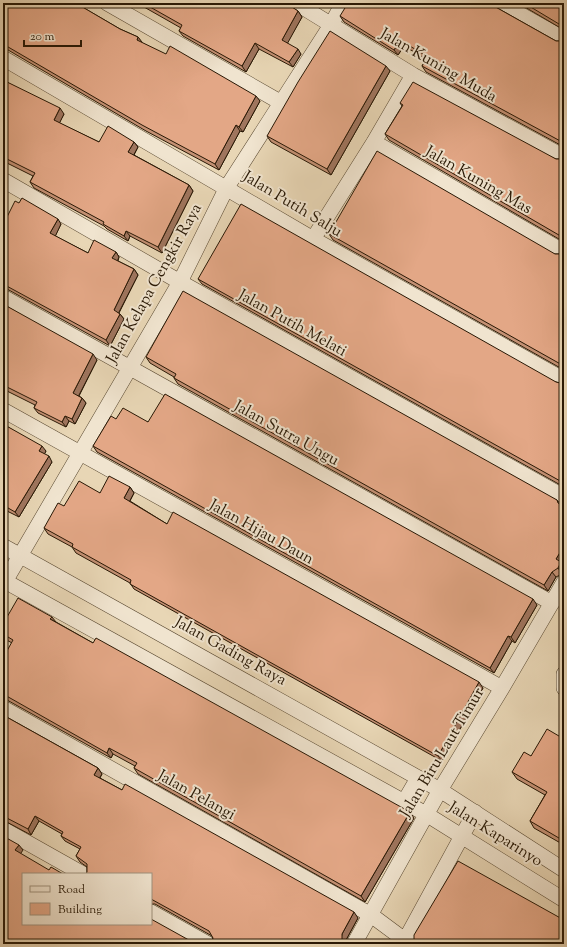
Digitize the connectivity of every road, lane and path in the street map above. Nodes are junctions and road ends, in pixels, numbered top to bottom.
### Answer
1 (107, 3) edge
2 (296, 3) edge
3 (342, 3) edge
4 (500, 3) edge
5 (331, 25) junction
6 (564, 39) edge
7 (3, 58) edge
8 (412, 75) junction
9 (280, 102) junction
10 (374, 142) junction
11 (564, 157) edge
12 (3, 180) edge
13 (227, 187) junction
14 (313, 239) junction
15 (564, 252) edge
16 (180, 282) junction
17 (3, 297) edge
18 (130, 367) junction
19 (564, 380) edge
20 (3, 410) edge
21 (80, 453) junction
22 (564, 497) edge
23 (3, 546) edge
24 (20, 556) junction
25 (4, 582) edge
26 (564, 582) edge
27 (552, 603) junction
28 (564, 674) edge
29 (502, 688) junction
30 (564, 688) edge
31 (3, 708) edge
32 (418, 778) junction
33 (441, 791) junction
34 (404, 802) junction
35 (476, 812) junction
36 (429, 816) junction
37 (3, 829) edge
38 (458, 833) junction
39 (564, 870) edge
40 (81, 873) edge
41 (564, 900) edge
42 (152, 913) edge
43 (374, 918) junction
44 (404, 941) edge
45 (208, 944) edge
46 (354, 944) edge

1 - 9 street
2 - 5 street, Jalan Kuning Muda
3 - 5 street, Jalan Kelapa Cengkir Raya
4 - 6 street
5 - 8 street, Jalan Kuning Muda
5 - 9 street, Jalan Kelapa Cengkir Raya
7 - 13 street, Jalan Putih Salju
8 - 10 street
8 - 11 street, Jalan Kuning Muda
9 - 13 street, Jalan Kelapa Cengkir Raya
10 - 14 street
10 - 15 street, Jalan Kuning Mas
12 - 16 street, Jalan Putih Melati
13 - 14 street, Jalan Putih Salju
13 - 16 street, Jalan Kelapa Cengkir Raya
14 - 19 street, Jalan Putih Salju
16 - 18 street, Jalan Kelapa Cengkir Raya
16 - 22 street, Jalan Putih Melati
17 - 18 street, Jalan Sutra Ungu
18 - 21 street, Jalan Kelapa Cengkir Raya
18 - 27 street, Jalan Sutra Ungu
20 - 21 street, Jalan Hijau Daun
21 - 24 street, Jalan Kelapa Cengkir Raya
21 - 29 street, Jalan Hijau Daun
23 - 24 street, Jalan Gading Raya
24 - 25 street, Jalan Kelapa Cengkir Raya
24 - 32 street, Jalan Gading Raya
25 - 34 street
26 - 27 street, Jalan Biru Laut Timur
27 - 29 street, Jalan Biru Laut Timur
28 - 30 street
29 - 33 street, Jalan Biru Laut Timur
31 - 43 street, Jalan Pelangi
32 - 33 street, Jalan Gading Raya
32 - 34 street
33 - 35 street, Jalan Gading Raya
33 - 36 street, Jalan Biru Laut Timur
34 - 36 street
35 - 38 street
35 - 39 street, Jalan Gading Raya
36 - 38 street, Jalan Kaparinyo
36 - 43 street, Jalan Biru Laut Timur
37 - 40 street
38 - 41 street, Jalan Kaparinyo
38 - 44 street
42 - 45 street
43 - 44 street, Jalan Pelangi
43 - 46 street, Jalan Biru Laut Timur

